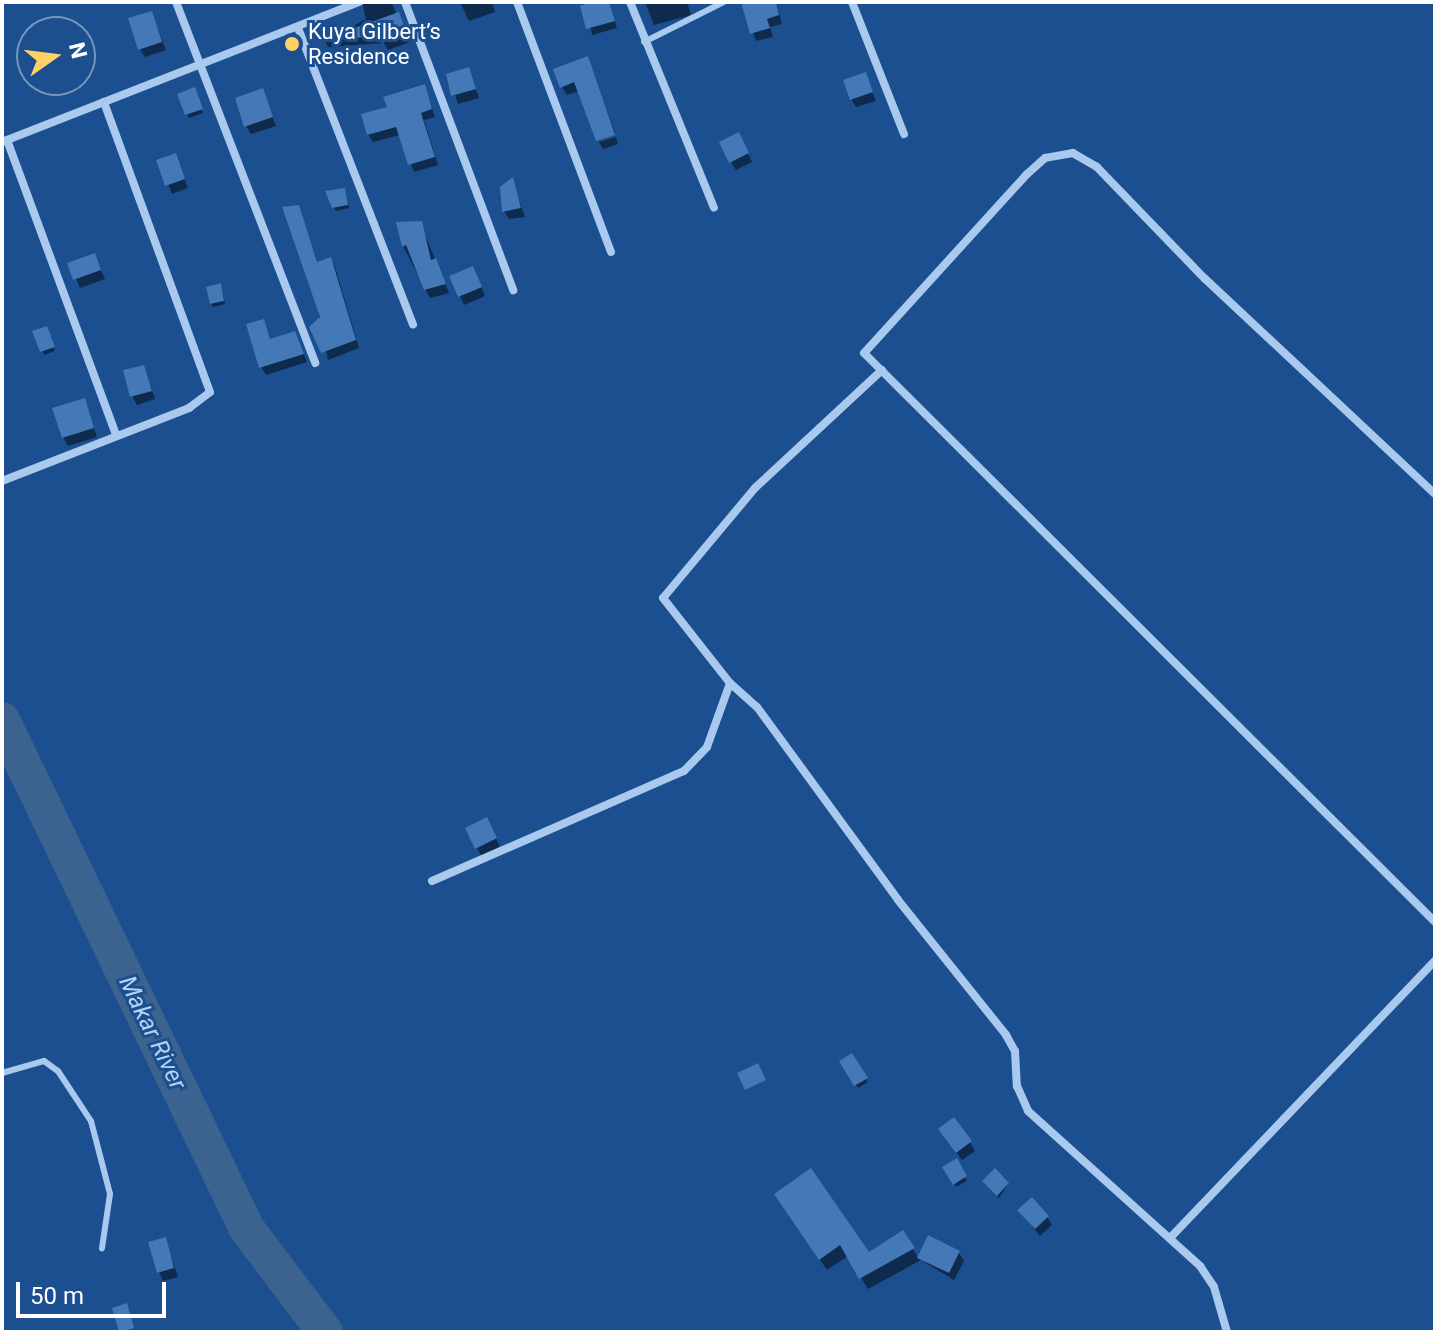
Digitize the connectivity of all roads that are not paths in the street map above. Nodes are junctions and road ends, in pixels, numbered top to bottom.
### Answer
1 (176, 2) edge
2 (360, 2) edge
3 (405, 2) edge
4 (517, 2) edge
5 (630, 2) edge
6 (724, 2) edge
7 (852, 2) edge
8 (298, 28) junction
9 (644, 42) junction
10 (201, 61) junction
11 (104, 102) junction
12 (904, 134) dead end
13 (4, 141) edge
14 (714, 208) dead end
15 (611, 252) dead end
16 (513, 290) dead end
17 (413, 325) dead end
18 (315, 363) dead end
19 (882, 370) junction
20 (116, 434) junction
21 (2, 481) edge
22 (1435, 494) edge
23 (730, 683) junction
24 (432, 881) dead end
25 (1435, 922) edge
26 (1435, 961) edge
27 (2, 1073) edge
28 (1170, 1238) junction
29 (102, 1248) dead end
30 (1227, 1332) edge

1 - 10 street
2 - 8 street
3 - 16 street
4 - 15 street
5 - 9 street
6 - 9 lane
7 - 12 street
8 - 10 street
8 - 17 street
9 - 14 street
10 - 11 street
10 - 18 street
11 - 13 street
11 - 20 street
13 - 20 street
19 - 22 street
19 - 23 street
19 - 25 street
20 - 21 street
23 - 24 street
23 - 28 street
26 - 28 street
27 - 29 lane
28 - 30 street

